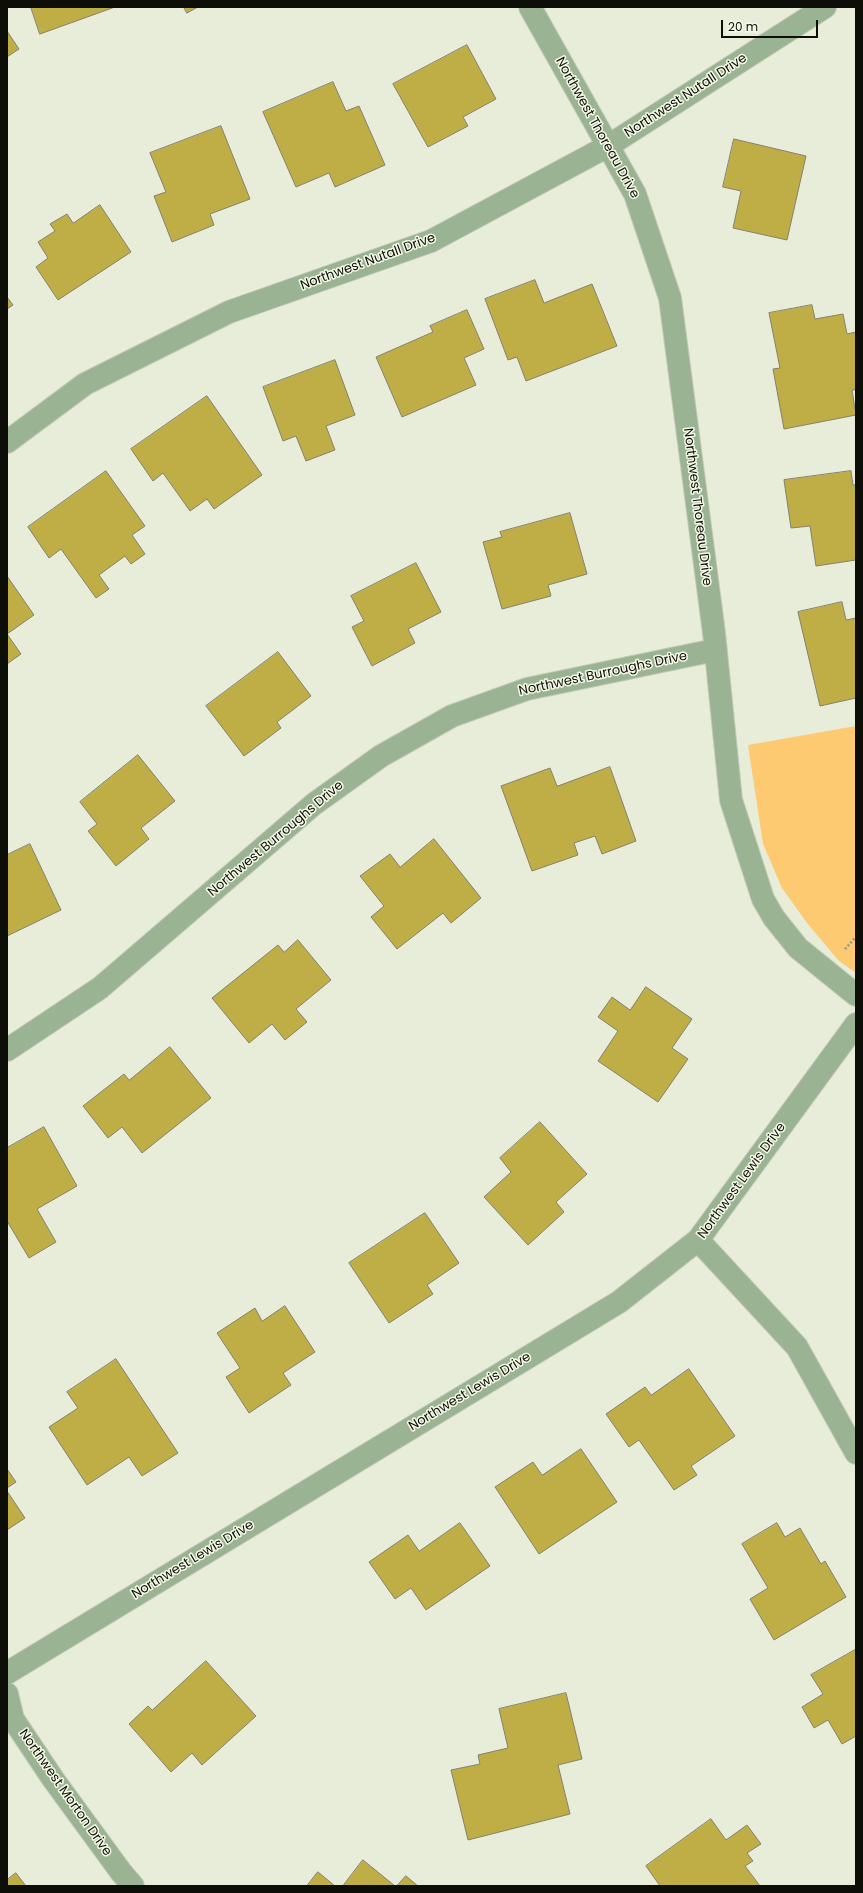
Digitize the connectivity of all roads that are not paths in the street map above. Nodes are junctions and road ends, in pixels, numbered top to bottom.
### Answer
1 (530, 7) edge
2 (825, 7) edge
3 (608, 146) junction
4 (7, 442) edge
5 (715, 650) junction
6 (856, 995) edge
7 (856, 1024) edge
8 (7, 1050) edge
9 (698, 1240) junction
10 (856, 1453) edge
11 (7, 1673) edge
12 (7, 1694) edge
13 (133, 1886) edge

1 - 3 street, Northwest Thoreau Drive
2 - 3 street, Northwest Nutall Drive
3 - 4 street, Northwest Nutall Drive
3 - 5 street, Northwest Thoreau Drive
5 - 6 street, Northwest Thoreau Drive
5 - 8 street, Northwest Burroughs Drive
7 - 9 street, Northwest Lewis Drive
9 - 10 street
9 - 11 street, Northwest Lewis Drive
12 - 13 street, Northwest Morton Drive

